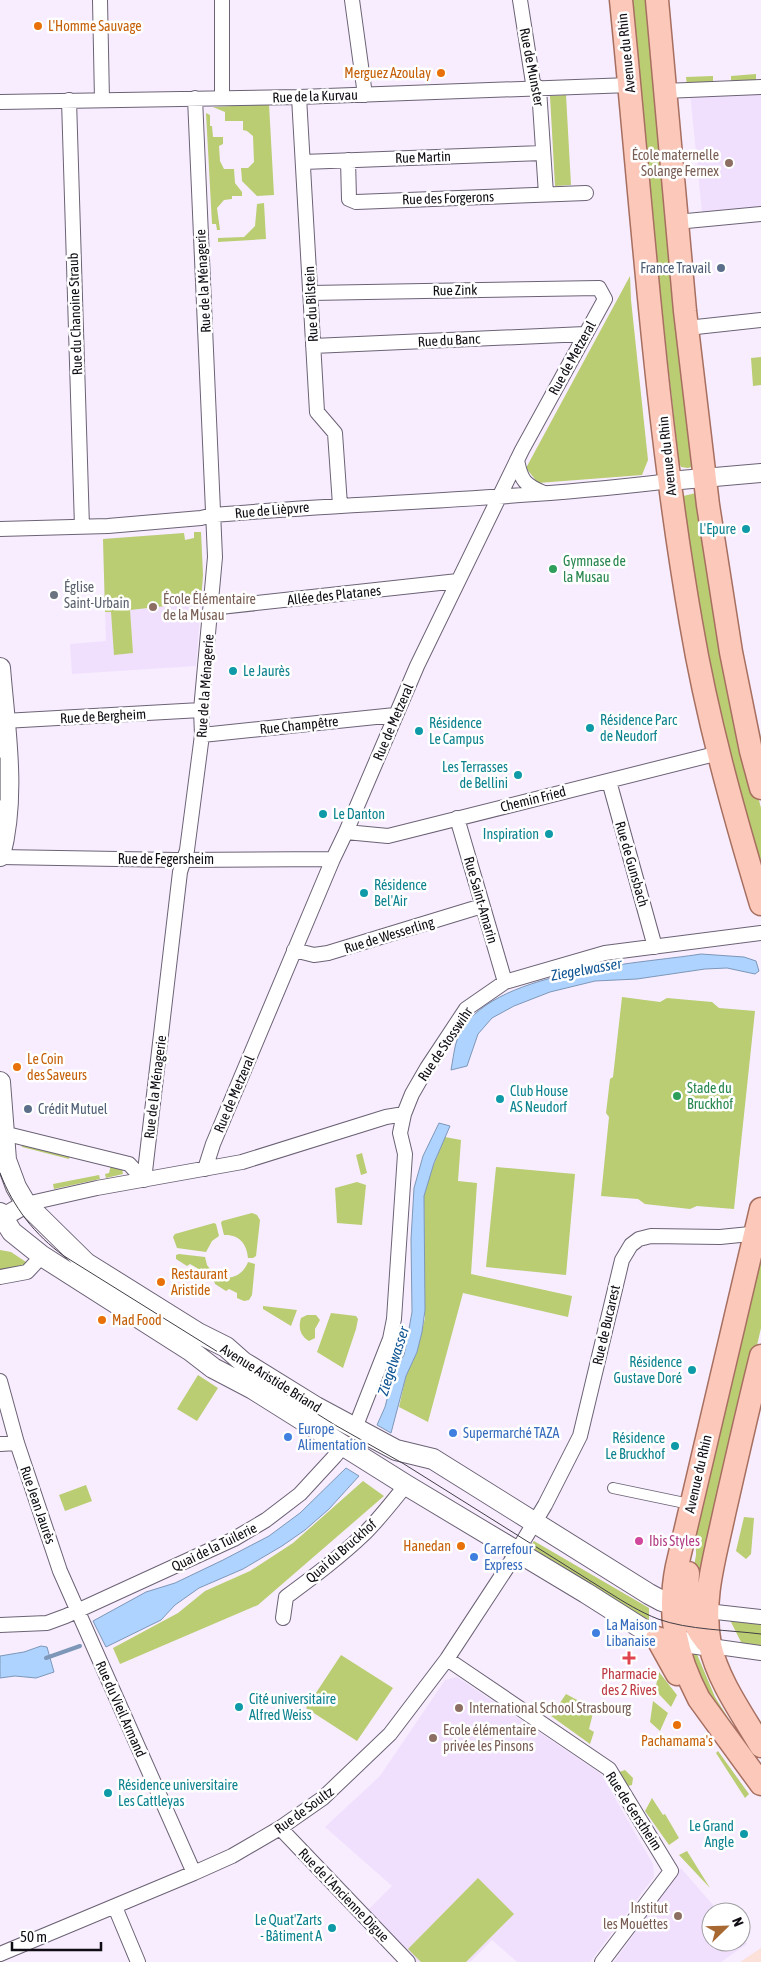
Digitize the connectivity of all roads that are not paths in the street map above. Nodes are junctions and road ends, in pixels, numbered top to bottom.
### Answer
1 (100, 0) edge
2 (222, 0) edge
3 (352, 0) edge
4 (520, 0) edge
5 (621, 0) edge
6 (657, 0) edge
7 (630, 85) junction
8 (761, 87) edge
9 (539, 89) junction
10 (664, 91) junction
11 (365, 95) junction
12 (299, 97) junction
13 (195, 98) junction
14 (222, 98) junction
15 (69, 100) junction
16 (102, 100) junction
17 (0, 102) edge
18 (543, 153) junction
19 (348, 160) junction
20 (303, 162) junction
21 (586, 192) dead end
22 (546, 194) junction
23 (761, 214) edge
24 (676, 222) junction
25 (599, 288) joint
26 (310, 293) junction
27 (761, 320) edge
28 (686, 328) junction
29 (585, 334) junction
30 (313, 346) junction
31 (518, 460) junction
32 (761, 473) edge
33 (704, 479) junction
34 (669, 482) junction
35 (544, 493) junction
36 (500, 498) junction
37 (340, 505) junction
38 (213, 515) junction
39 (82, 527) junction
40 (0, 529) edge
41 (458, 581) junction
42 (210, 608) junction
43 (0, 668) edge
44 (201, 710) junction
45 (395, 715) junction
46 (4, 721) junction
47 (202, 735) junction
48 (719, 753) junction
49 (609, 781) junction
50 (761, 788) edge
51 (457, 818) junction
52 (346, 832) junction
53 (0, 856) edge
54 (333, 859) junction
55 (184, 860) junction
56 (761, 904) edge
57 (482, 906) junction
58 (761, 933) edge
59 (655, 947) junction
60 (294, 950) junction
61 (505, 982) junction
62 (0, 1082) edge
63 (404, 1114) junction
64 (3, 1133) junction
65 (205, 1169) junction
66 (144, 1180) junction
67 (26, 1204) junction
68 (761, 1209) edge
69 (2, 1220) edge
70 (758, 1233) edge
71 (42, 1256) junction
72 (0, 1277) edge
73 (761, 1356) edge
74 (0, 1380) edge
75 (355, 1428) junction
76 (17, 1443) junction
77 (0, 1444) edge
78 (344, 1445) junction
79 (406, 1485) junction
80 (613, 1488) dead end
81 (685, 1505) junction
82 (535, 1523) junction
83 (517, 1552) junction
84 (689, 1607) junction
85 (78, 1611) junction
86 (761, 1617) edge
87 (282, 1618) dead end
88 (0, 1625) edge
89 (84, 1626) joint
90 (685, 1642) junction
91 (761, 1653) edge
92 (447, 1659) junction
93 (761, 1746) edge
94 (761, 1760) edge
95 (761, 1784) edge
96 (280, 1828) junction
97 (194, 1873) junction
98 (114, 1907) junction
99 (0, 1954) edge
100 (138, 1962) edge
101 (408, 1962) edge
102 (602, 1962) edge

1 - 16 street
2 - 14 street
3 - 11 street
4 - 9 street, Rue de Munster
5 - 7 main road, Avenue du Rhin
6 - 10 main road
7 - 9 street, Rue de la Kurvau
7 - 34 main road, Avenue du Rhin
8 - 10 street
9 - 11 street, Rue de la Kurvau
9 - 18 street, Rue de Munster
10 - 24 main road
11 - 12 street, Rue de la Kurvau
12 - 14 street, Rue de la Kurvau
12 - 20 street, Rue du Bilstein
13 - 14 street, Rue de la Kurvau
13 - 16 street, Rue de la Kurvau
13 - 38 street, Rue de la Ménagerie
15 - 16 street, Rue de la Kurvau
15 - 17 street, Rue de la Kurvau
15 - 39 street, Rue du Chanoine Straub
18 - 19 street, Rue Martin
18 - 22 street, Rue de Munster
19 - 20 street, Rue Martin
19 - 22 street, Rue des Forgerons
20 - 26 street, Rue du Bilstein
21 - 22 street, Rue des Forgerons
23 - 24 street
24 - 28 main road
25 - 26 street, Rue Zink
25 - 29 street, Rue de Metzeral
26 - 30 street, Rue du Bilstein
27 - 28 street
28 - 33 main road
29 - 30 street, Rue du Banc
29 - 31 street, Rue de Metzeral
30 - 37 street, Rue du Bilstein
31 - 35 street
31 - 36 street, Rue de Metzeral
32 - 33 street
33 - 34 street
33 - 50 main road
34 - 35 street, Rue de Lièpvre
34 - 48 main road, Avenue du Rhin
35 - 36 street, Rue de Lièpvre
36 - 37 street, Rue de Lièpvre
36 - 41 street, Rue de Metzeral
37 - 38 street, Rue de Lièpvre
38 - 39 street, Rue de Lièpvre
38 - 42 street, Rue de la Ménagerie
39 - 40 street, Rue de Lièpvre
41 - 42 street, Allée des Platanes
41 - 45 street, Rue de Metzeral
42 - 44 street, Rue de la Ménagerie
43 - 46 main road
44 - 46 street, Rue de Bergheim
44 - 47 street, Rue de la Ménagerie
45 - 47 street, Rue Champêtre
45 - 52 street, Rue de Metzeral
46 - 53 main road
47 - 55 street, Rue de la Ménagerie
48 - 49 street, Chemin Fried
48 - 56 main road, Avenue du Rhin
49 - 51 street, Chemin Fried
49 - 59 street, Rue de Gunsbach
51 - 52 street, Chemin Fried
51 - 57 street, Rue Saint-Amarin
52 - 54 street, Rue de Metzeral
53 - 55 street, Rue de Fegersheim
54 - 55 street, Rue de Fegersheim
54 - 60 street, Rue de Metzeral
55 - 66 street, Rue de la Ménagerie
57 - 60 street, Rue de Wesserling
57 - 61 street, Rue Saint-Amarin
58 - 59 street, Rue de Stosswihr
59 - 61 street, Rue de Stosswihr
60 - 65 street, Rue de Metzeral
61 - 63 street, Rue de Stosswihr
62 - 64 main road, Avenue Aristide Briand
63 - 65 street
63 - 75 street, Quai de la Tuilerie
64 - 66 street
64 - 67 main road, Avenue Aristide Briand
65 - 66 street
66 - 67 street
67 - 69 street
67 - 75 main road, Avenue Aristide Briand
68 - 70 main road, Avenue du Rhin
69 - 71 main road, Avenue Aristide Briand
70 - 81 main road, Avenue du Rhin
70 - 82 street, Rue de Bucarest
71 - 72 street
71 - 78 main road, Avenue Aristide Briand
73 - 84 main road, Avenue du Rhin
74 - 76 street, Rue Jean Jaurès
75 - 78 main road, Quai de la Tuilerie
75 - 82 main road, Avenue Aristide Briand
76 - 77 street
76 - 85 street, Rue Jean Jaurès
78 - 79 main road, Avenue Aristide Briand
78 - 85 street, Quai de la Tuilerie
79 - 83 main road, Avenue Aristide Briand
79 - 87 street, Quai du Bruckhof
80 - 81 street
81 - 84 main road, Avenue du Rhin
82 - 83 street
82 - 84 main road, Avenue Aristide Briand
83 - 90 main road, Avenue Aristide Briand
83 - 92 street, Rue de Soultz
84 - 86 street
84 - 90 main road, Avenue du Rhin
84 - 90 main road, Avenue du Rhin
85 - 88 street, Quai de la Tuilerie
85 - 89 street, Rue Jean Jaurès
89 - 97 street, Rue du Vieil Armand
90 - 91 street
90 - 93 main road, Avenue du Rhin
90 - 94 main road
90 - 95 main road, Avenue du Rhin
92 - 96 street, Rue de Soultz
92 - 102 street, Rue de Gerstheim
96 - 97 street, Rue de Soultz
96 - 101 street, Rue de l'Ancienne Digue
97 - 98 street, Rue de Soultz
98 - 99 street, Rue de Soultz
98 - 100 street

